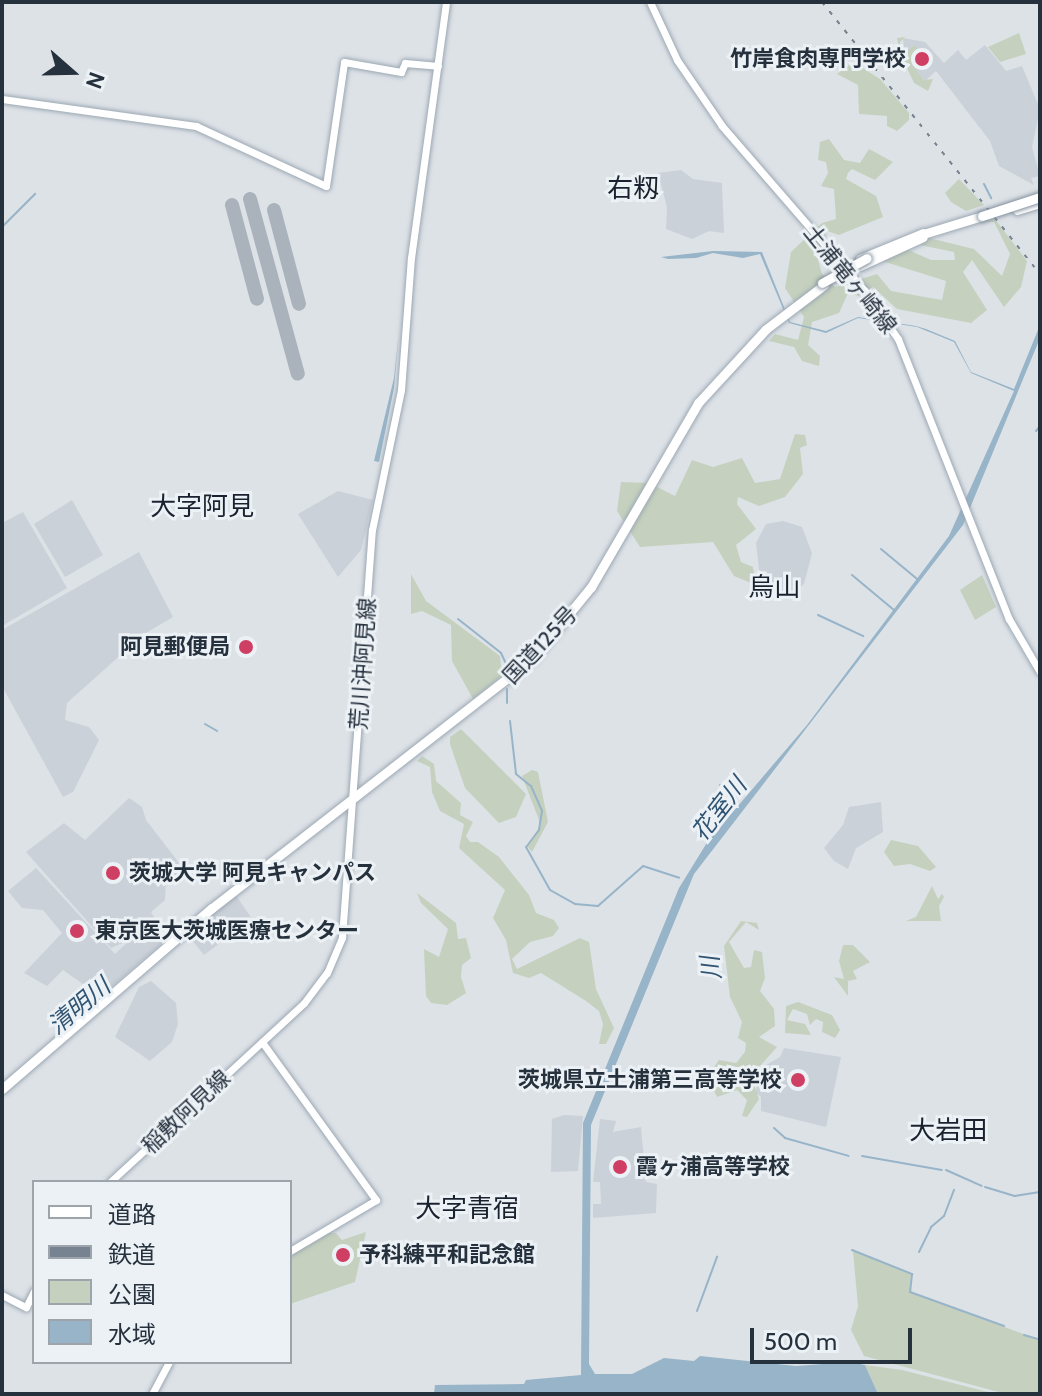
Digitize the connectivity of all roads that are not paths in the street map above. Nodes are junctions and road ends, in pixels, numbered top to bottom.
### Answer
1 (446, 2) edge
2 (652, 2) edge
3 (438, 66) junction
4 (2, 99) edge
5 (1025, 199) dead end
6 (1040, 199) edge
7 (1017, 210) dead end
8 (924, 234) junction
9 (848, 269) junction
10 (775, 319) junction
11 (1040, 669) edge
12 (354, 797) junction
13 (262, 1042) junction
14 (2, 1086) edge
15 (112, 1180) edge
16 (292, 1250) edge
17 (2, 1295) edge
18 (32, 1295) edge
19 (168, 1364) edge
20 (152, 1394) edge

1 - 3 main road
2 - 9 main road, 土浦竜ヶ崎線
3 - 4 main road
3 - 12 main road, 荒川沖阿見線
5 - 6 highway
6 - 7 highway
6 - 8 highway, 国道125号, bridge
8 - 9 highway
8 - 10 highway, 国道125号, bridge
9 - 10 highway
9 - 11 main road, 土浦竜ヶ崎線
10 - 12 highway, 国道125号
12 - 13 main road, 荒川沖阿見線
12 - 14 highway, 国道125号
13 - 15 main road, 稲敷阿見線
13 - 16 main road
17 - 18 main road
19 - 20 main road

